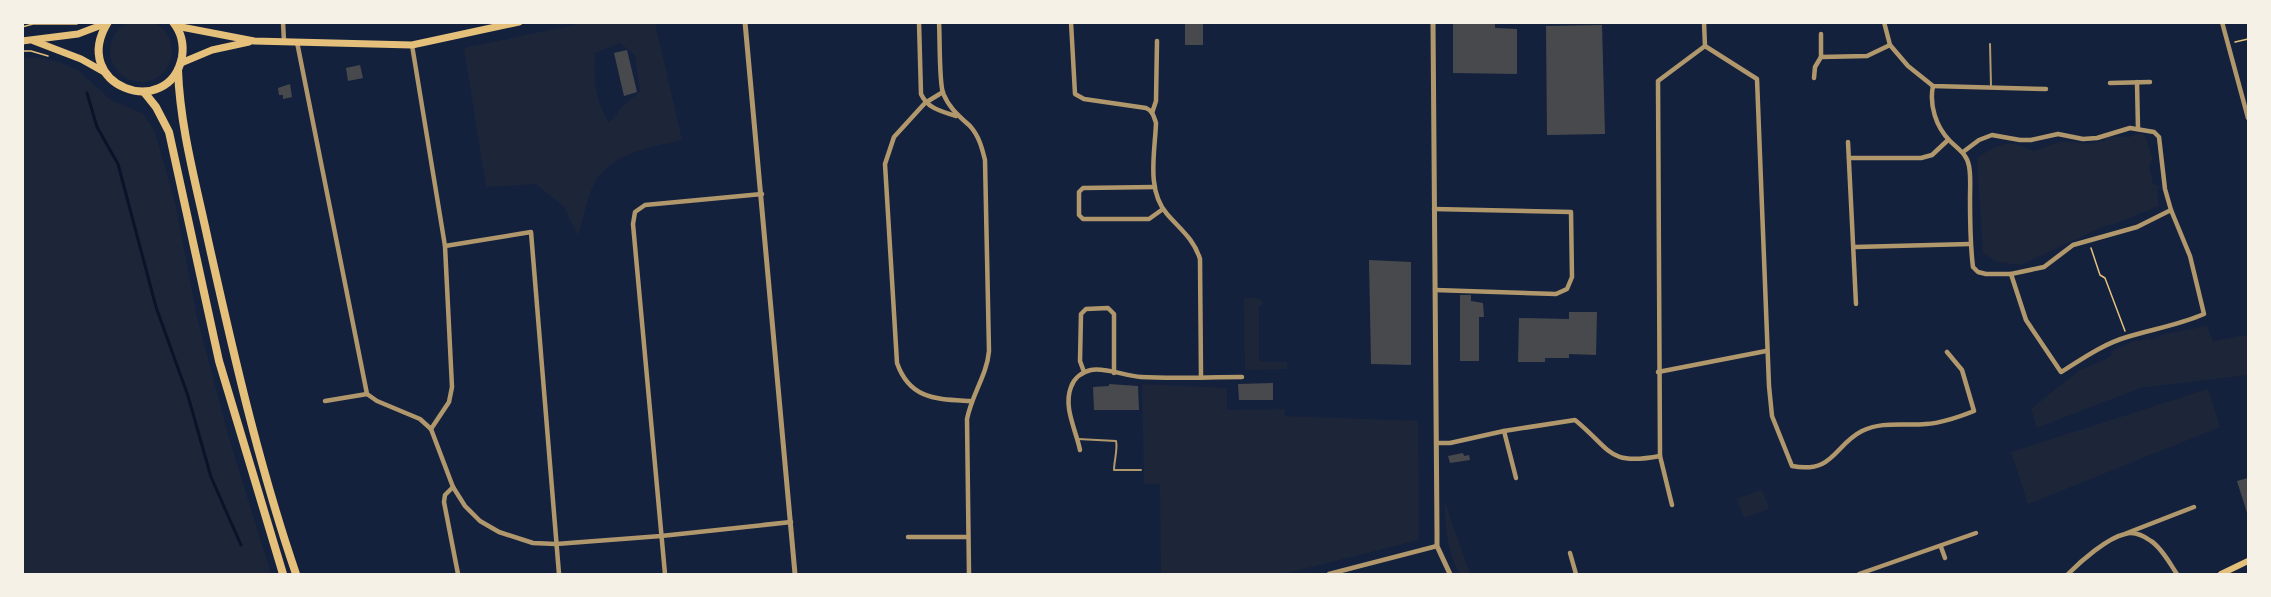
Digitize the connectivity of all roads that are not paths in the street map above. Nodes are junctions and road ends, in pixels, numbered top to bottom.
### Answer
1 (283, 22) edge
2 (519, 22) edge
3 (745, 22) edge
4 (919, 22) edge
5 (939, 22) edge
6 (1071, 22) edge
7 (1433, 22) edge
8 (1704, 22) edge
9 (1884, 22) edge
10 (2222, 22) edge
11 (108, 23) edge
12 (174, 24) edge
13 (1821, 34) dead end
14 (32, 40) junction
15 (22, 41) edge
16 (254, 41) junction
17 (1157, 41) dead end
18 (284, 42) junction
19 (297, 42) junction
20 (1990, 44) dead end
21 (412, 45) junction
22 (1890, 45) junction
23 (1705, 46) junction
24 (1821, 57) junction
25 (179, 66) junction
26 (106, 73) junction
27 (1814, 78) dead end
28 (2137, 82) junction
29 (2150, 82) dead end
30 (2110, 83) dead end
31 (1933, 86) junction
32 (1991, 89) junction
33 (2046, 90) dead end
34 (144, 92) junction
35 (942, 92) junction
36 (925, 103) junction
37 (1152, 113) junction
38 (956, 116) junction
39 (2248, 118) edge
40 (2138, 129) junction
41 (1948, 140) junction
42 (1848, 142) dead end
43 (1963, 152) junction
44 (1849, 158) junction
45 (1155, 187) junction
46 (762, 194) junction
47 (1163, 209) junction
48 (1434, 209) junction
49 (2171, 210) junction
50 (1970, 244) junction
51 (445, 246) junction
52 (1855, 247) junction
53 (2011, 274) junction
54 (1435, 290) junction
55 (1856, 304) dead end
56 (1766, 351) junction
57 (1947, 352) dead end
58 (1084, 372) junction
59 (1658, 372) junction
60 (1114, 373) junction
61 (1201, 377) junction
62 (1242, 377) dead end
63 (367, 394) junction
64 (325, 401) dead end
65 (970, 401) junction
66 (431, 429) junction
67 (1504, 431) junction
68 (1078, 439) junction
69 (1436, 443) junction
70 (1080, 450) dead end
71 (1660, 456) junction
72 (1141, 470) dead end
73 (1516, 478) dead end
74 (453, 487) junction
75 (1672, 505) dead end
76 (2194, 507) dead end
77 (791, 522) junction
78 (1976, 533) dead end
79 (2127, 533) junction
80 (662, 536) junction
81 (908, 537) dead end
82 (968, 537) junction
83 (556, 544) junction
84 (1437, 546) junction
85 (1941, 547) junction
86 (1570, 553) dead end
87 (1945, 558) dead end
88 (2248, 561) edge
89 (283, 574) edge
90 (296, 574) edge
91 (458, 574) edge
92 (559, 574) edge
93 (665, 574) edge
94 (795, 574) edge
95 (969, 574) edge
96 (1329, 574) edge
97 (1450, 574) edge
98 (1576, 574) edge
99 (1859, 574) edge
100 (2068, 574) edge
101 (2177, 574) edge
102 (2221, 574) edge

1 - 18 street
2 - 21 main road
3 - 46 street
4 - 36 street
5 - 35 street
6 - 37 street
7 - 48 street
8 - 23 street
9 - 22 street
10 - 39 street
11 - 14 main road
11 - 26 highway
12 - 16 main road
12 - 25 highway
13 - 24 street
14 - 15 main road
14 - 26 main road
16 - 18 main road
16 - 25 main road
17 - 37 street
18 - 19 main road
19 - 21 main road
19 - 63 street
20 - 32 lane
21 - 51 street
22 - 24 street
22 - 31 street
23 - 56 street
23 - 59 street
24 - 27 street
25 - 34 highway
25 - 90 highway
26 - 34 highway
28 - 29 street
28 - 30 street
28 - 40 street
31 - 32 street
31 - 41 street
32 - 33 street
34 - 89 highway
35 - 36 street
35 - 38 street
36 - 38 street
36 - 65 street
37 - 45 street
38 - 65 street
40 - 43 street
40 - 49 street
41 - 43 street
41 - 44 street
42 - 44 street
43 - 50 street
44 - 52 street
45 - 47 street
45 - 47 street
46 - 77 street
46 - 80 street
47 - 61 street
48 - 54 street
48 - 54 street
49 - 53 street
49 - 53 street
50 - 52 street
50 - 53 street
51 - 66 street
51 - 83 street
52 - 55 street
54 - 69 street
56 - 57 street
56 - 59 street
58 - 60 street
58 - 60 street
58 - 68 street
59 - 71 street
60 - 61 street
61 - 62 street
63 - 64 street
63 - 66 street
65 - 82 street
66 - 74 street
67 - 69 street
67 - 71 street
67 - 73 street
68 - 70 street
68 - 72 lane
69 - 84 street
71 - 75 street
74 - 83 street
74 - 91 street
76 - 79 street
77 - 80 street
77 - 94 street
78 - 85 street
79 - 100 street
79 - 101 street
80 - 83 street
80 - 93 street
81 - 82 street
82 - 95 street
83 - 92 street
84 - 96 street
84 - 97 street
85 - 87 street
85 - 99 street
86 - 98 street
88 - 102 main road

